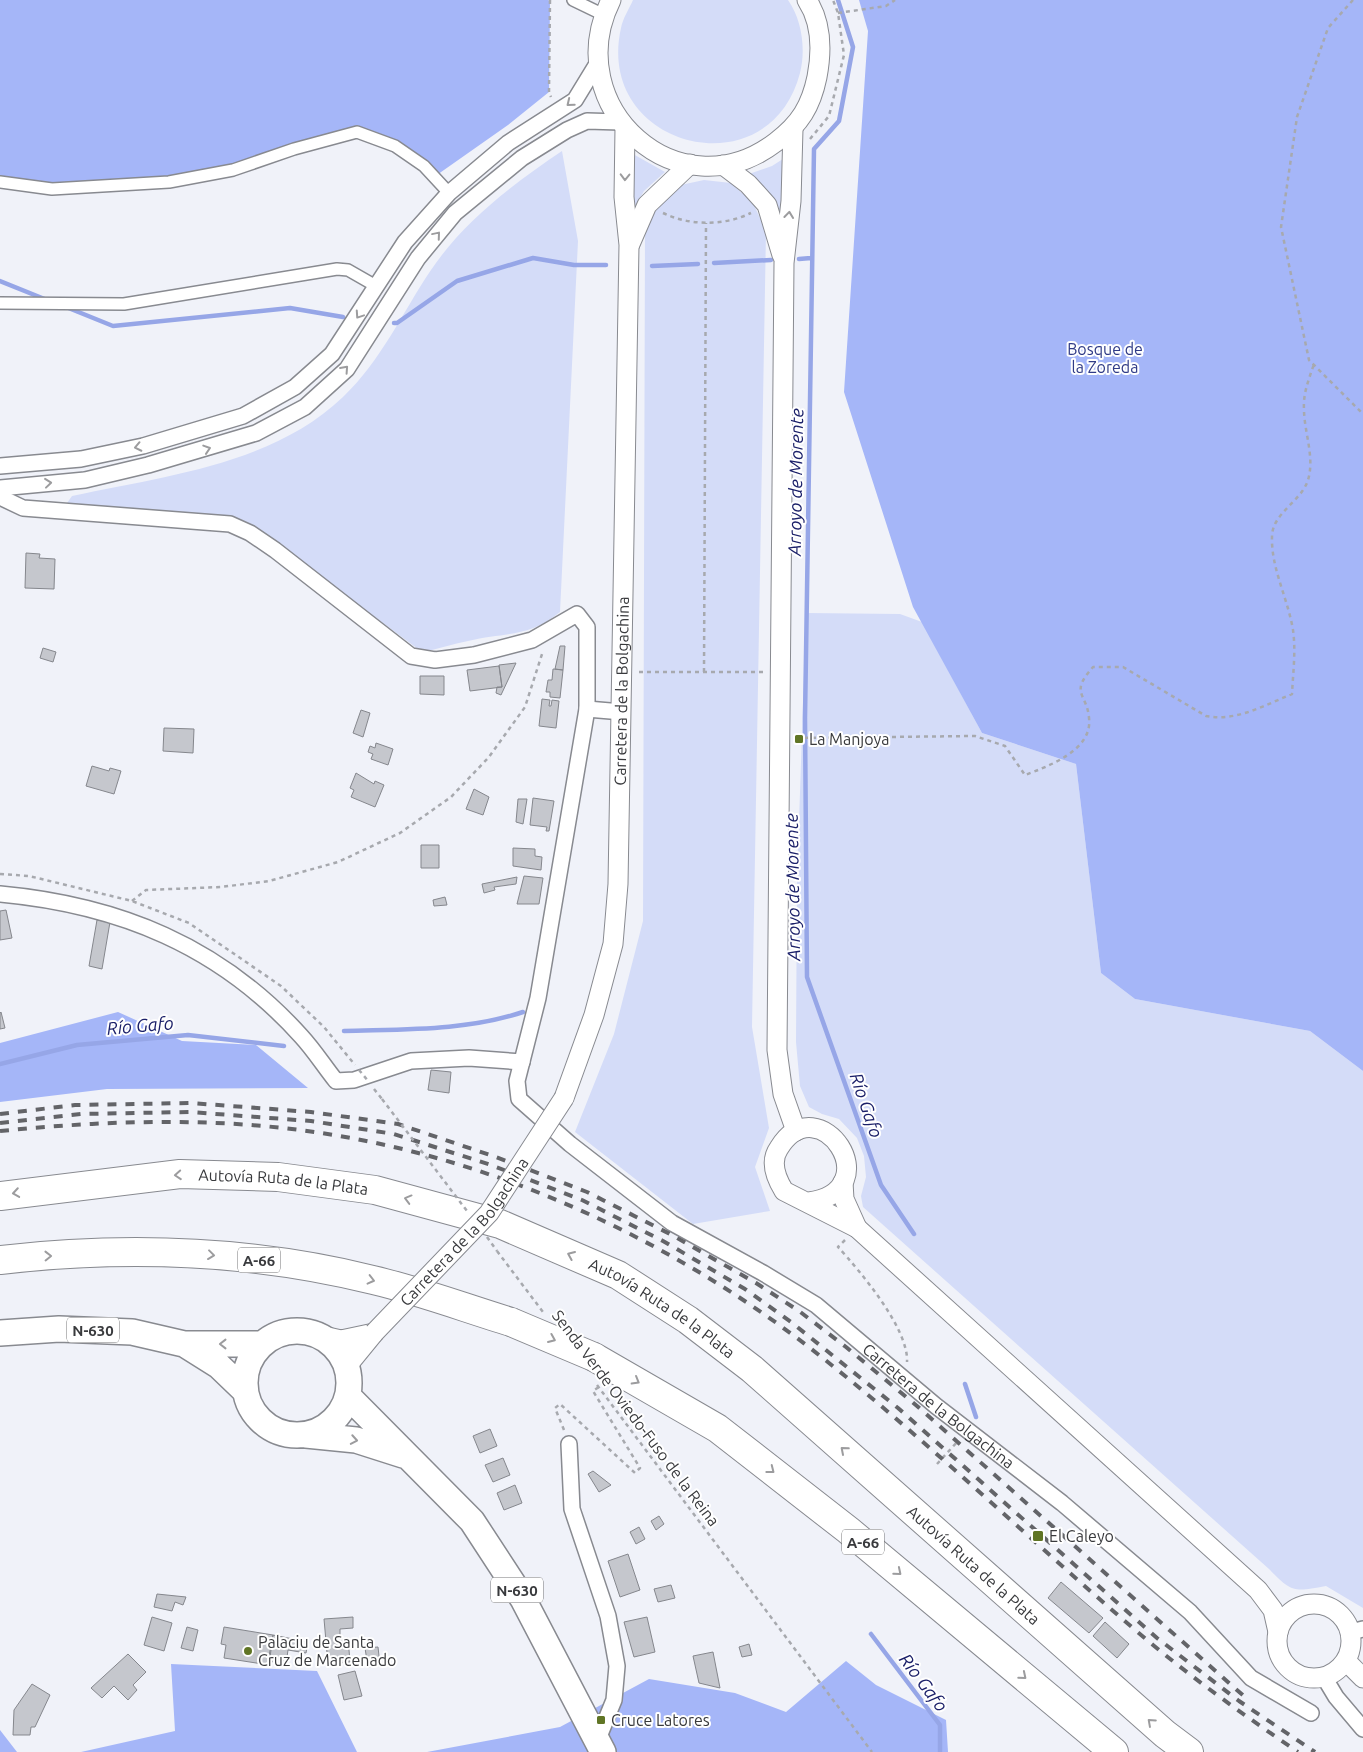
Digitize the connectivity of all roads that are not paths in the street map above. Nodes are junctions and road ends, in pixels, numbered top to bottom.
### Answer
1 (573, 0) edge
2 (807, 0) edge
3 (607, 8) edge
4 (597, 64) junction
5 (623, 125) junction
6 (793, 130) junction
7 (690, 164) junction
8 (723, 165) junction
9 (0, 182) edge
10 (448, 193) junction
11 (629, 245) junction
12 (784, 263) junction
13 (376, 286) junction
14 (0, 303) edge
15 (0, 466) edge
16 (0, 488) edge
17 (0, 497) edge
18 (587, 710) junction
19 (622, 712) junction
20 (0, 894) edge
21 (522, 1062) junction
22 (796, 1131) junction
23 (843, 1182) junction
24 (0, 1196) edge
25 (808, 1202) junction
26 (856, 1228) junction
27 (0, 1260) edge
28 (0, 1333) edge
29 (374, 1333) junction
30 (319, 1336) junction
31 (184, 1344) junction
32 (262, 1344) junction
33 (347, 1366) junction
34 (246, 1391) junction
35 (348, 1396) junction
36 (306, 1435) junction
37 (569, 1444) road end
38 (410, 1458) junction
39 (1258, 1590) junction
40 (1301, 1606) junction
41 (1357, 1630) edge
42 (1278, 1632) junction
43 (1346, 1661) junction
44 (1324, 1677) junction
45 (1363, 1678) edge
46 (1311, 1713) dead end
47 (1363, 1729) edge
48 (598, 1749) edge
49 (1114, 1752) edge
50 (1189, 1752) edge

1 - 3 street
2 - 6 street
3 - 4 street
4 - 5 street
4 -> 10 street
5 - 7 street
5 -> 11 street, Carretera de la Bolgachina
16 -> 5 street
6 - 8 street
12 -> 6 street
7 - 8 street
7 - 11 street, Carretera de la Bolgachina
8 - 12 street
9 - 10 street
10 - 13 street
11 - 19 street, Carretera de la Bolgachina
12 - 22 street
13 - 14 street
13 -> 15 street
17 - 18 street, Carretera de la Bolgachina
18 - 19 street
18 - 21 street, Carretera de la Bolgachina
19 - 29 street, Carretera de la Bolgachina, bridge
20 - 21 street
21 - 46 street, Carretera de la Bolgachina
22 - 23 street
22 - 25 street
23 - 25 street
23 - 26 street
50 -> 24 highway, Autovía Ruta de la Plata
25 - 26 street
26 - 39 street
27 -> 49 highway, A-66, bridge
28 - 31 highway, N-630
29 - 30 street
29 - 33 street, Carretera de la Bolgachina
30 - 32 highway, N-630
30 - 33 highway, N-630
32 -> 31 highway, N-630
31 - 34 highway, N-630
32 - 34 highway, N-630
33 - 35 highway
34 - 36 highway, N-630
35 - 36 highway
35 - 38 highway, N-630
36 -> 38 highway, N-630
37 - 48 street
38 - 48 highway, N-630
39 - 40 street
39 - 42 street
40 - 41 street
40 - 42 street
41 - 43 street
42 - 44 street
43 - 44 street
43 - 45 street
44 - 47 street

